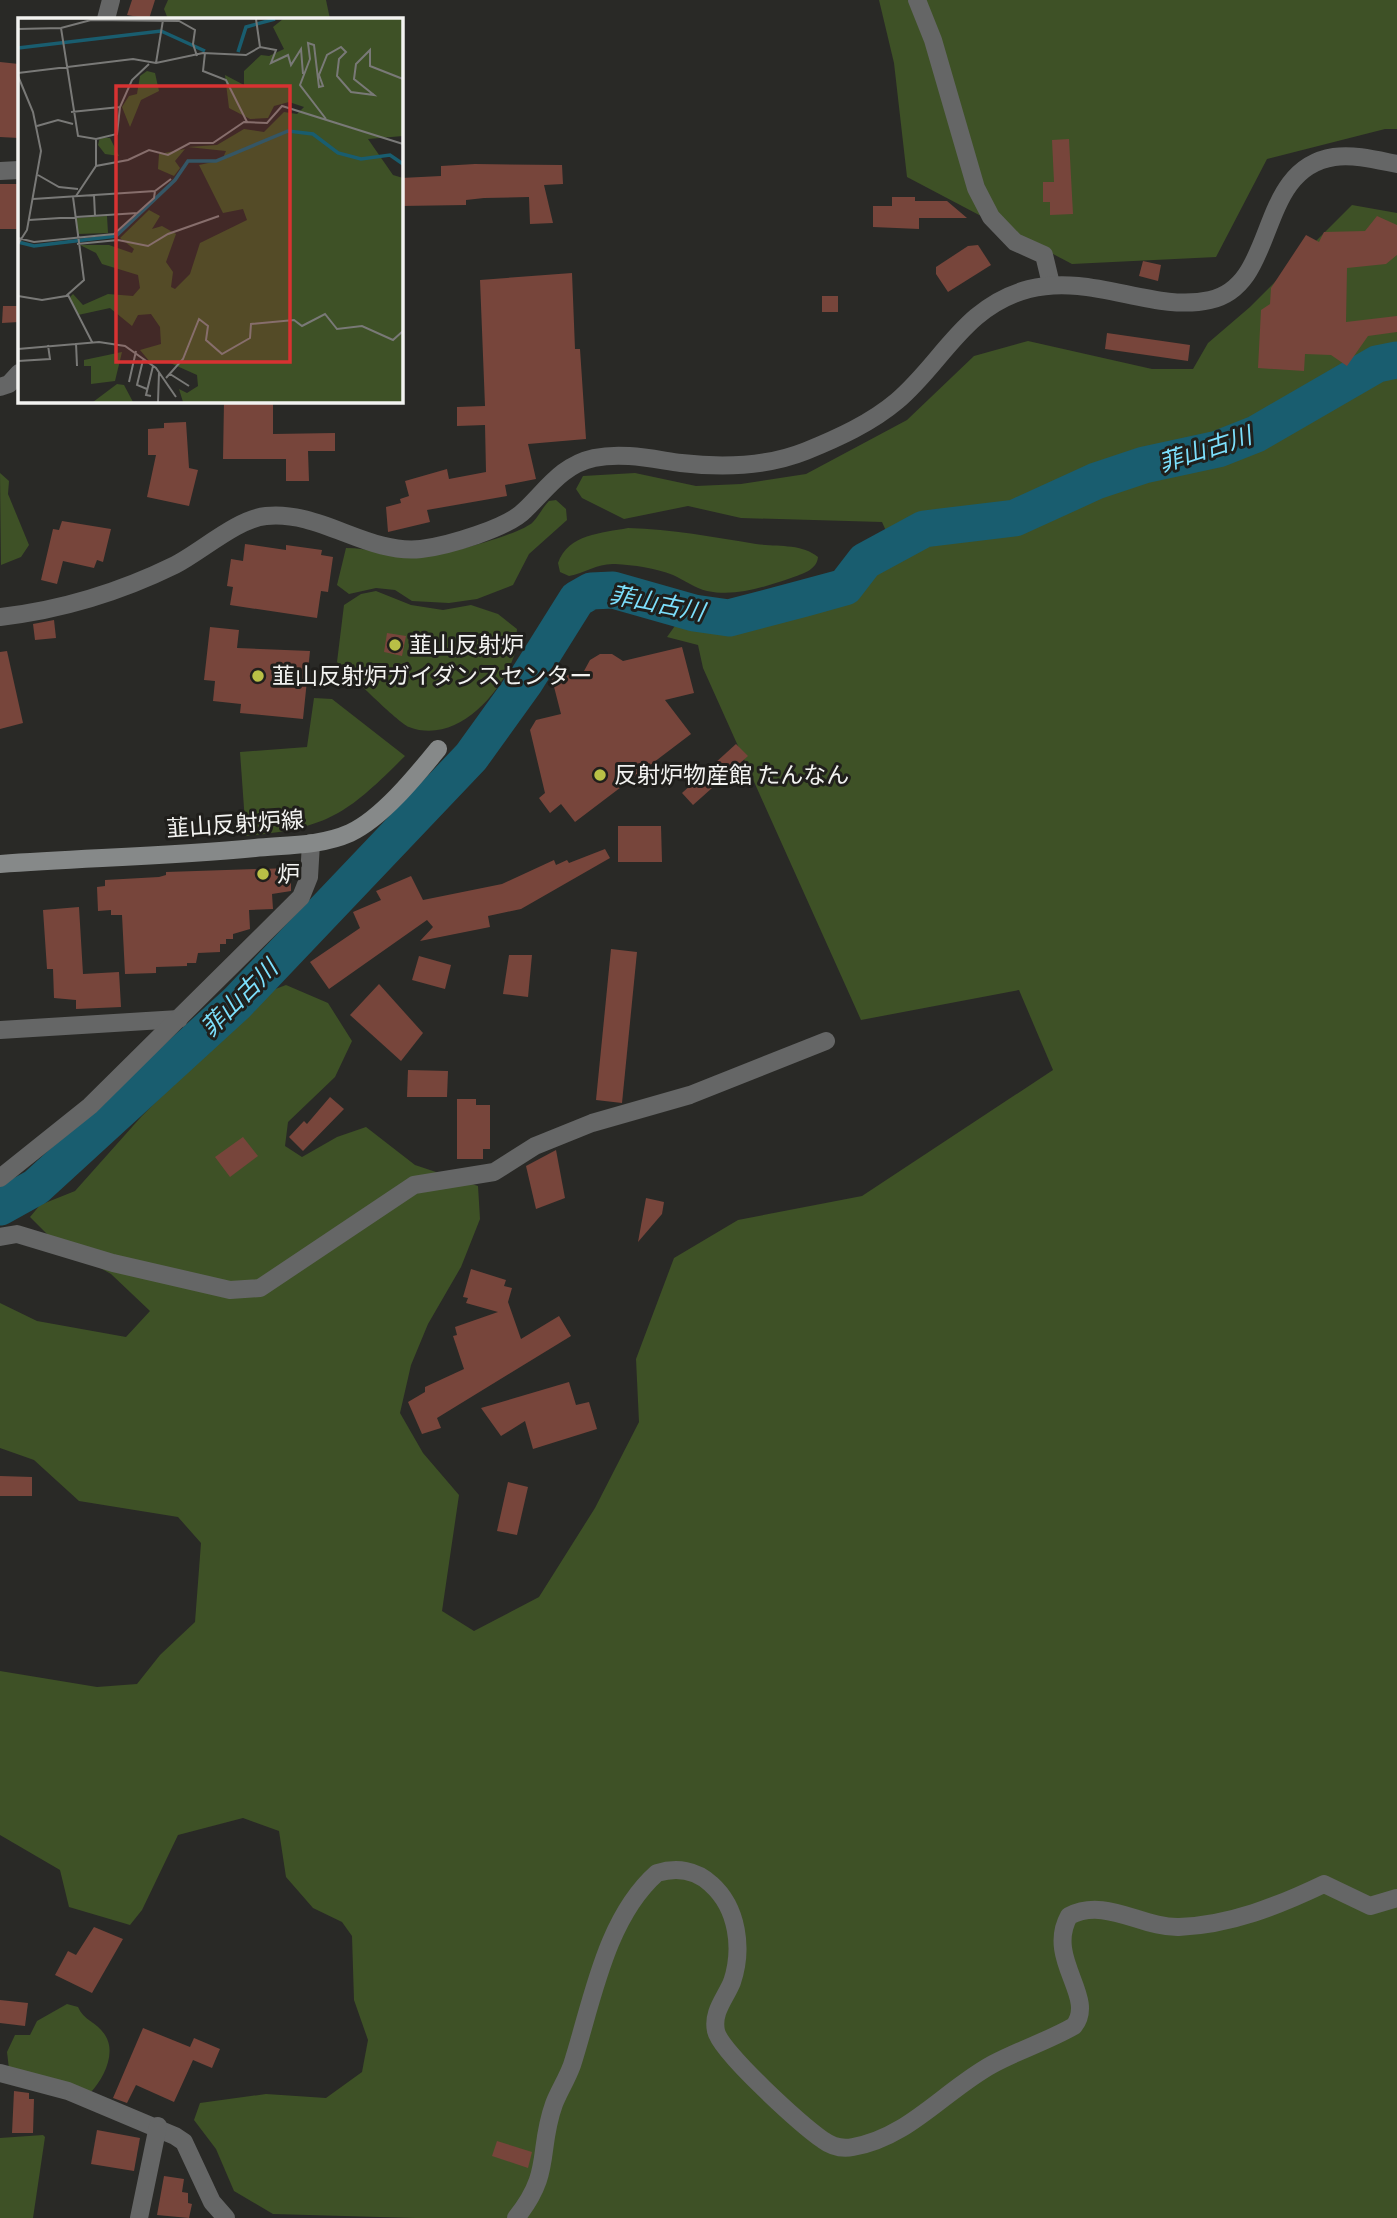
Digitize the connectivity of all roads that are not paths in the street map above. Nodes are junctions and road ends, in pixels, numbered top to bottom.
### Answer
1 (111, 0) edge
2 (917, 0) edge
3 (106, 18) edge
4 (1397, 164) edge
5 (18, 170) edge
6 (0, 171) edge
7 (1051, 284) junction
8 (18, 374) edge
9 (0, 387) edge
10 (0, 617) edge
11 (438, 749) dead end
12 (311, 843) junction
13 (0, 864) edge
14 (178, 1019) junction
15 (0, 1031) edge
16 (826, 1041) dead end
17 (0, 1178) edge
18 (0, 1237) edge
19 (1397, 1898) edge
20 (0, 2073) edge
21 (158, 2126) junction
22 (210, 2210) edge
23 (139, 2218) edge
24 (226, 2218) edge
25 (516, 2218) edge

1 - 3 street
2 - 7 street
4 - 7 street
5 - 6 street
7 - 10 street
8 - 9 street
11 - 12 main road, 韮山反射炉線
12 - 13 main road, 韮山反射炉線
12 - 14 street
14 - 15 street
14 - 17 street
16 - 18 street
19 - 25 street
20 - 21 street
21 - 22 street
21 - 23 street
22 - 24 street

